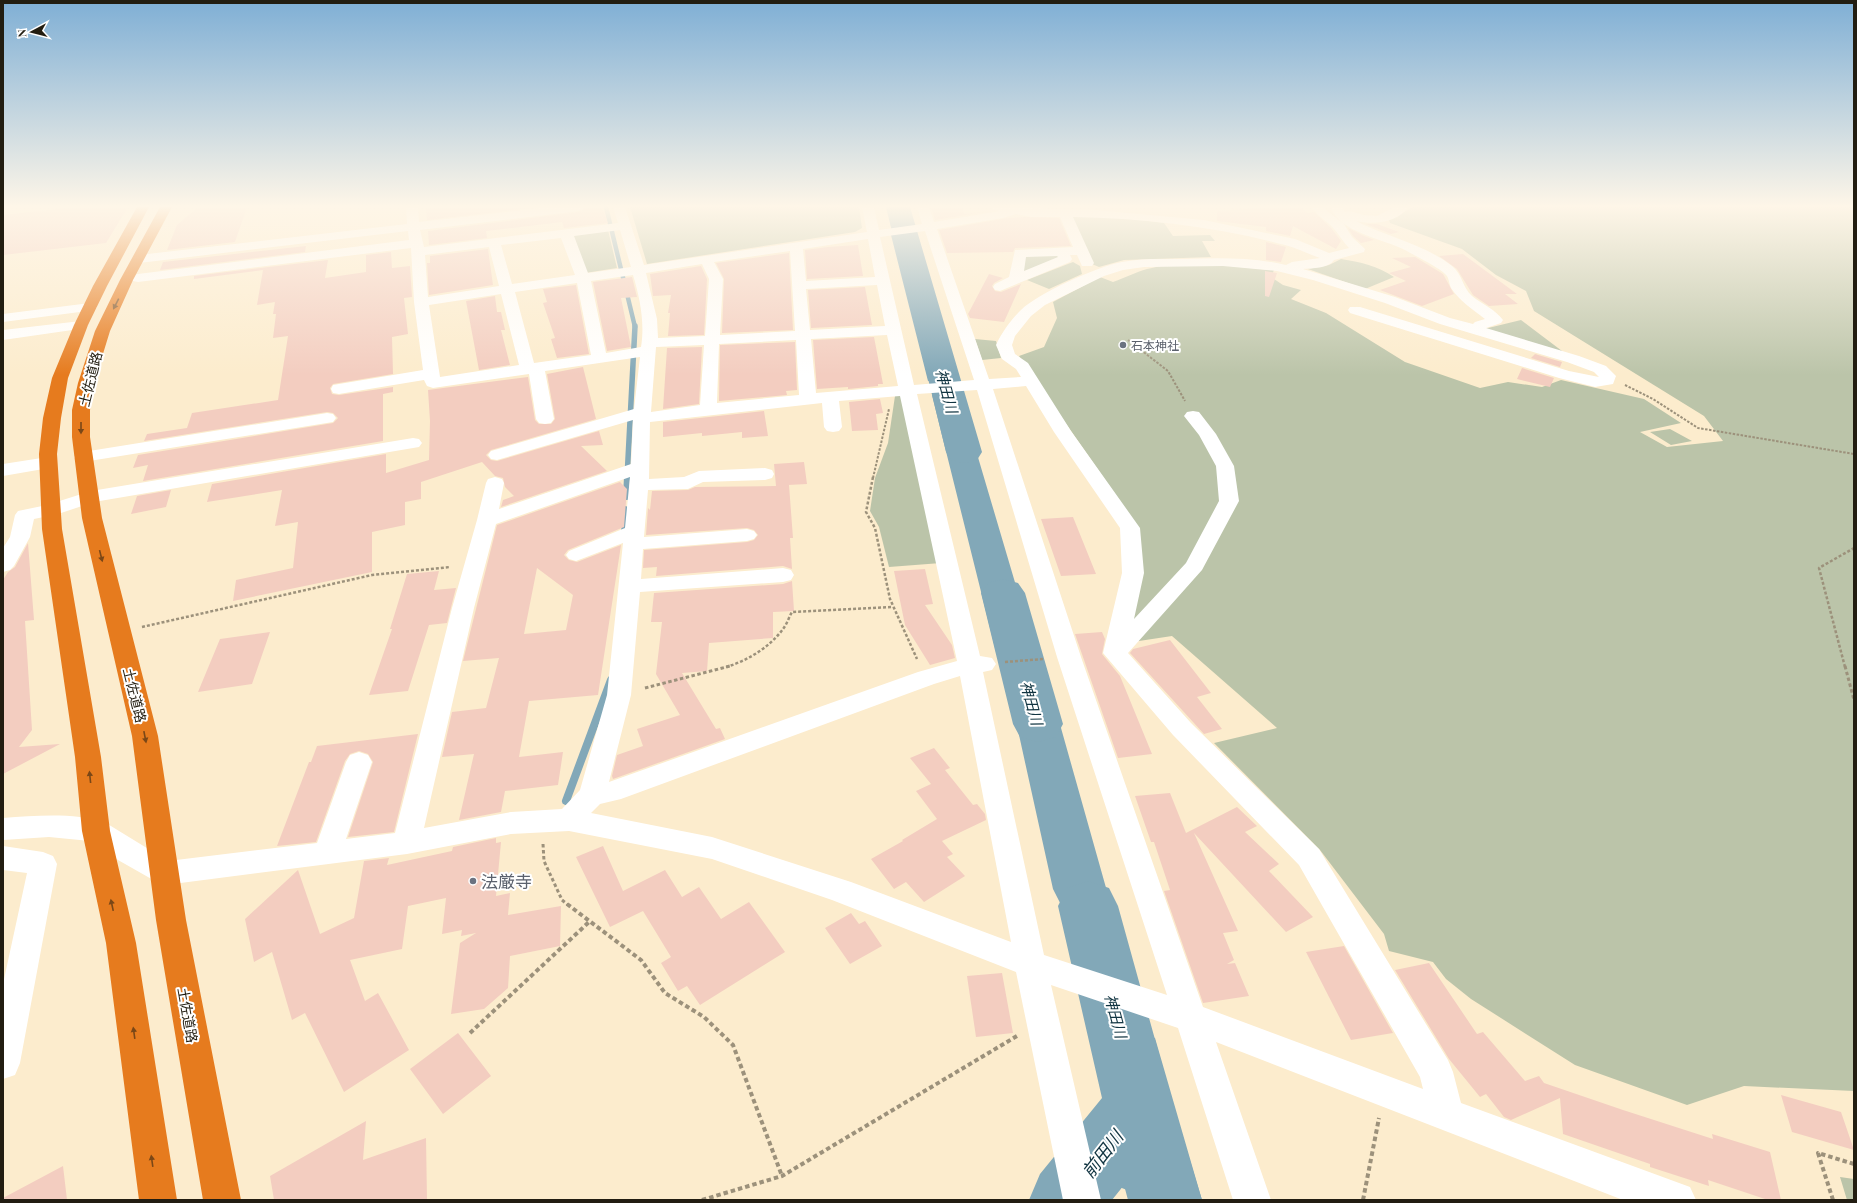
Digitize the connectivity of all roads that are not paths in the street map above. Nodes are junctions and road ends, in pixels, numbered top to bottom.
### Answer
1 (114, 263) edge
2 (140, 263) edge
3 (170, 263) edge
4 (203, 263) edge
5 (418, 263) edge
6 (500, 263) edge
7 (578, 263) edge
8 (626, 263) edge
9 (677, 263) edge
10 (708, 263) edge
11 (798, 263) edge
12 (881, 263) edge
13 (939, 263) edge
14 (1018, 263) edge
15 (1055, 263) edge
16 (1088, 263) edge
17 (1143, 263) edge
18 (1235, 263) edge
19 (1319, 263) edge
20 (1437, 263) edge
21 (1277, 267) junction
22 (138, 268) junction
23 (628, 270) junction
24 (1099, 273) junction
25 (583, 277) junction
26 (1016, 279) junction
27 (884, 281) junction
28 (800, 285) junction
29 (1000, 287) dead end
30 (507, 288) junction
31 (421, 302) junction
32 (1355, 310) dead end
33 (86, 316) junction
34 (3, 318) edge
35 (894, 330) junction
36 (1477, 330) junction
37 (803, 334) junction
38 (3, 335) edge
39 (712, 339) junction
40 (647, 349) junction
41 (599, 358) junction
42 (532, 368) junction
43 (431, 374) junction
44 (1030, 381) junction
45 (979, 385) junction
46 (339, 389) dead end
47 (906, 389) junction
48 (830, 397) junction
49 (808, 399) junction
50 (709, 409) junction
51 (636, 416) junction
52 (1193, 416) road end
53 (327, 418) dead end
54 (545, 419) dead end
55 (833, 427) dead end
56 (413, 443) dead end
57 (497, 455) dead end
58 (83, 457) junction
59 (48, 463) junction
60 (3, 470) edge
61 (633, 474) junction
62 (765, 474) dead end
63 (495, 483) dead end
64 (91, 497) junction
65 (51, 510) junction
66 (487, 520) junction
67 (747, 535) dead end
68 (630, 536) junction
69 (576, 555) dead end
70 (3, 566) edge
71 (783, 575) dead end
72 (630, 586) junction
73 (1115, 653) junction
74 (977, 665) junction
75 (359, 762) dead end
76 (592, 794) junction
77 (569, 820) junction
78 (3, 828) edge
79 (96, 831) junction
80 (407, 842) junction
81 (327, 853) junction
82 (3, 858) edge
83 (166, 873) junction
84 (1039, 967) junction
85 (1184, 1016) junction
86 (3, 1063) edge
87 (1446, 1114) junction
88 (1623, 1190) edge
89 (158, 1200) edge
90 (222, 1200) edge
91 (1082, 1200) edge
92 (1252, 1200) edge
93 (1677, 1200) edge

1 - 33 highway, 土佐道路
2 - 22 highway, 土佐道路
3 - 22 street
4 - 22 street
5 - 31 street
6 - 30 street
7 - 25 street
8 - 23 street
9 - 23 street
10 - 39 street
11 - 28 street
12 - 27 street
13 - 45 street
14 - 26 street
15 - 26 street
16 - 24 street
17 - 24 street
18 - 21 street
19 - 21 street
20 - 36 street
21 - 36 street
22 -> 58 highway, 土佐道路
23 - 25 street
23 - 40 street
24 - 44 street
25 - 30 street
25 - 41 street
26 - 29 street
27 - 28 street
27 - 35 street
28 - 37 street
30 - 31 street
30 - 42 street
31 - 43 street
32 - 36 street
33 - 34 street
33 - 38 street
33 - 59 highway, 土佐道路
35 - 37 street
35 - 47 street
37 - 39 street
37 - 49 street
39 - 40 street
39 - 50 street
40 - 41 street
40 - 51 street
41 - 42 street
42 - 43 street
42 - 54 street
43 - 46 street
44 - 45 street
44 - 73 street
45 - 47 street
45 - 85 street
47 - 48 street
47 - 74 street
48 - 49 street
48 - 55 street
49 - 50 street
50 - 51 street
51 - 57 street
51 - 61 street
52 - 73 street
53 - 58 street
56 - 64 street
58 - 64 highway, 土佐道路
59 - 60 street
59 - 65 highway, 土佐道路
61 - 62 street
61 - 66 street
61 - 68 street
63 - 66 street
64 - 65 street
64 -> 83 highway, 土佐道路
65 - 70 street
79 -> 65 highway, 土佐道路
66 - 80 street
67 - 68 street
68 - 69 street
68 - 72 street
71 - 72 street
72 - 76 street
73 - 87 street
74 - 76 street
74 - 84 street
75 - 81 street
76 - 77 street
77 - 80 street
77 - 84 street
78 - 79 street
79 - 83 street
89 -> 79 highway, 土佐道路
80 - 81 street
81 - 83 street
82 - 86 street
83 - 90 highway, 土佐道路
84 - 85 street
84 - 91 street
85 - 87 street
85 - 92 street
87 - 88 street
88 - 93 street

